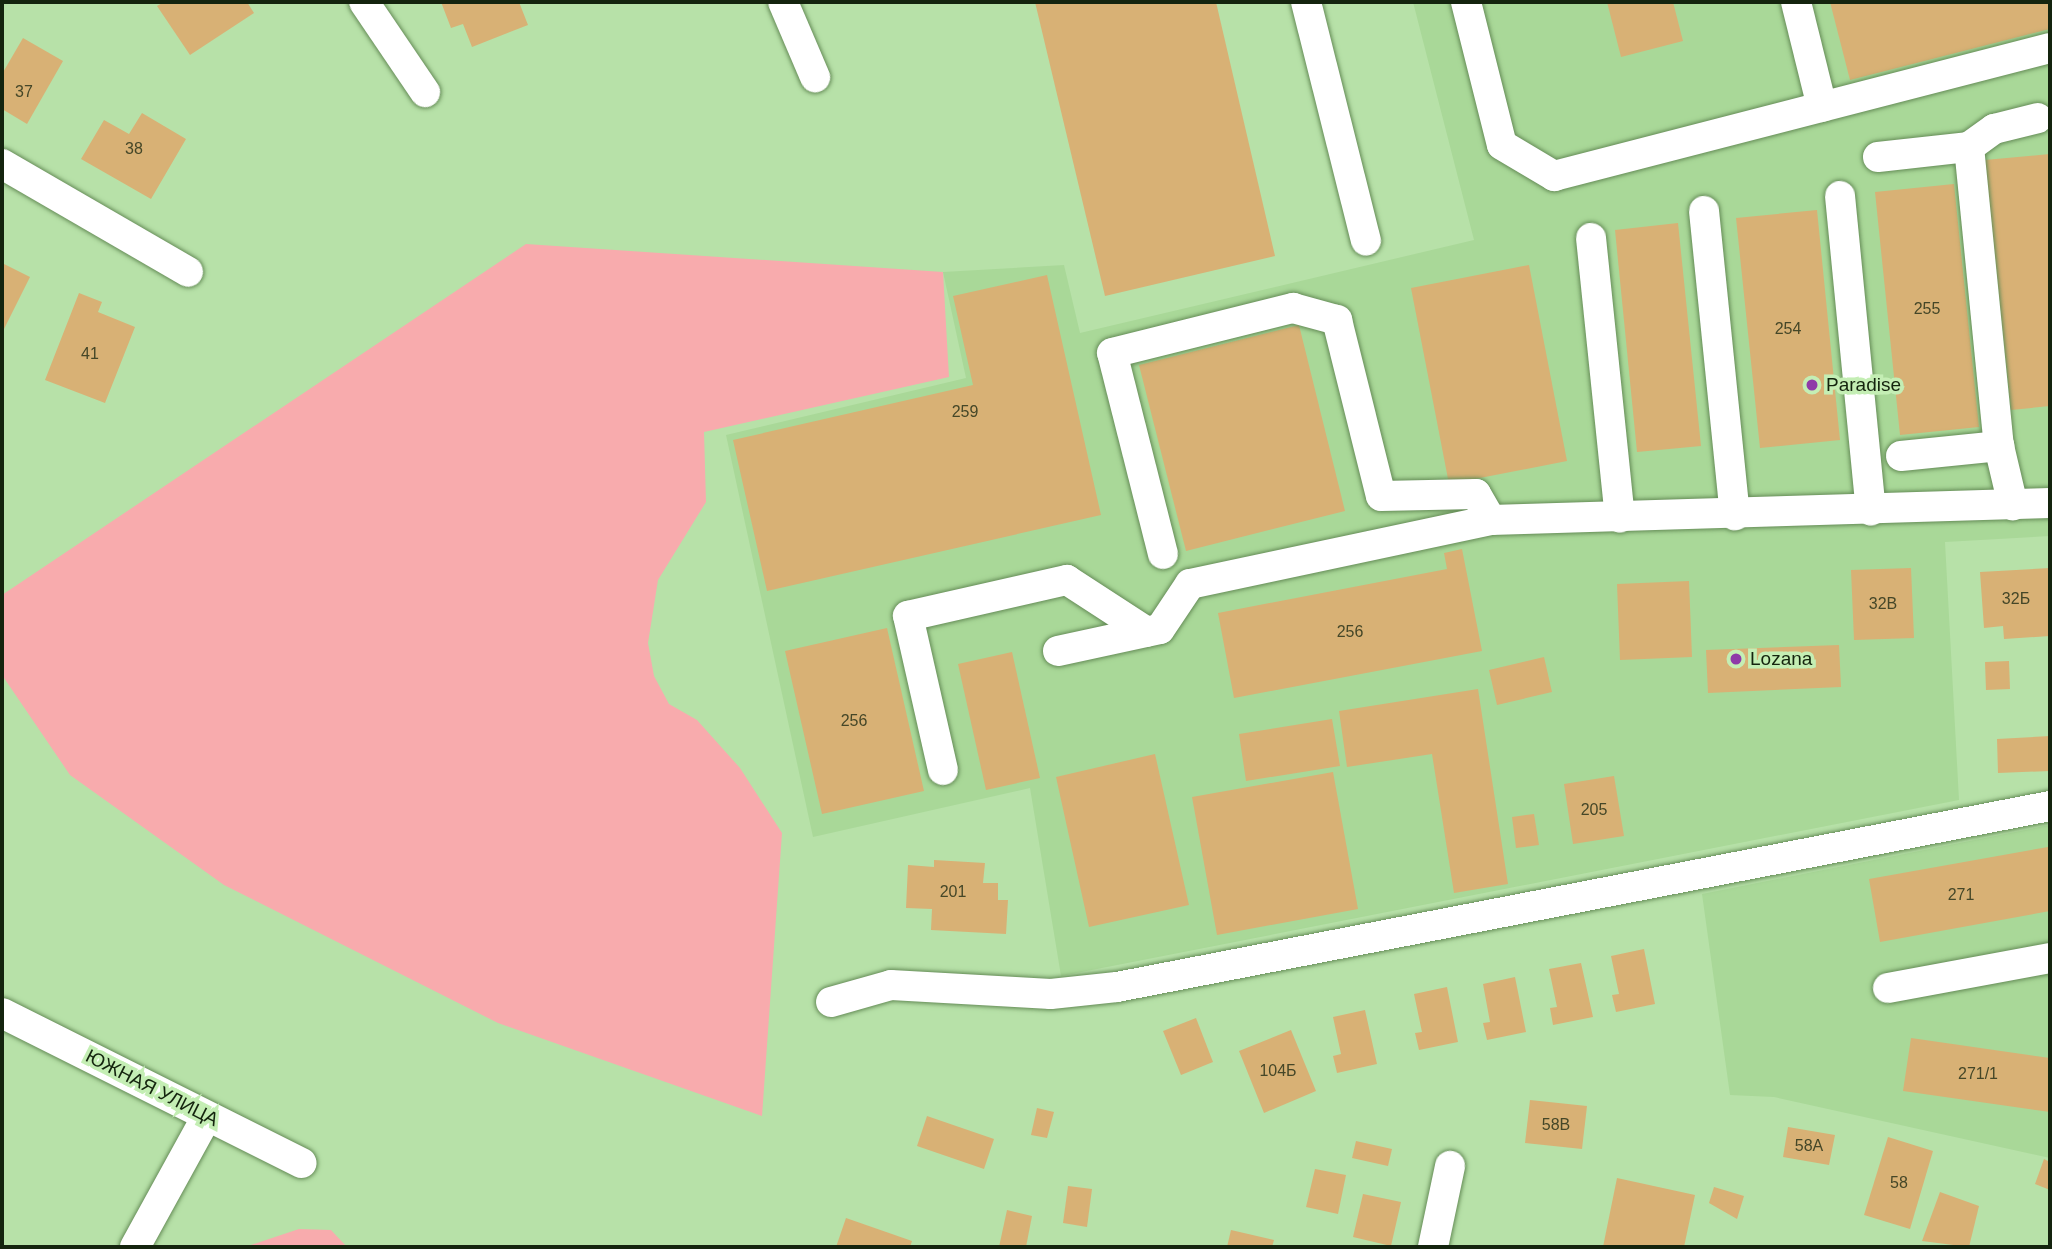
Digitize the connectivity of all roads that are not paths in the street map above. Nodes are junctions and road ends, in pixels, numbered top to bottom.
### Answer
1 (364, 2) edge
2 (783, 2) edge
3 (1306, 2) edge
4 (1466, 2) edge
5 (1796, 2) edge
6 (2050, 48) edge
7 (815, 77) dead end
8 (425, 92) dead end
9 (1822, 107) junction
10 (2038, 118) dead end
11 (1969, 147) junction
12 (1878, 157) dead end
13 (2, 164) edge
14 (1840, 196) dead end
15 (1704, 211) dead end
16 (1591, 238) dead end
17 (1366, 241) dead end
18 (188, 272) dead end
19 (1999, 446) junction
20 (1901, 456) dead end
21 (2050, 503) edge
22 (2013, 505) junction
23 (1871, 510) junction
24 (1735, 515) junction
25 (1620, 518) junction
26 (1491, 520) junction
27 (1163, 554) dead end
28 (1147, 632) junction
29 (1058, 651) dead end
30 (943, 769) dead end
31 (2050, 806) edge
32 (2050, 958) edge
33 (1888, 988) dead end
34 (831, 1002) dead end
35 (2, 1013) edge
36 (207, 1116) junction
37 (301, 1163) dead end
38 (1450, 1166) dead end
39 (135, 1247) edge
40 (1433, 1247) edge

1 - 8 street
2 - 7 street
3 - 17 street
4 - 9 street
5 - 9 street
6 - 9 street
10 - 11 street
11 - 12 street
11 - 19 street
13 - 18 street
14 - 23 street
15 - 24 street
16 - 25 street
19 - 20 street
19 - 22 street
21 - 22 street
22 - 23 street
23 - 24 street
24 - 25 street
25 - 26 street
26 - 27 street
26 - 28 street
28 - 29 street
28 - 30 street
31 - 34 street
32 - 33 street
35 - 36 street, ЮЖНАЯ УЛИЦА
36 - 37 street, ЮЖНАЯ УЛИЦА
36 - 39 street
38 - 40 street

